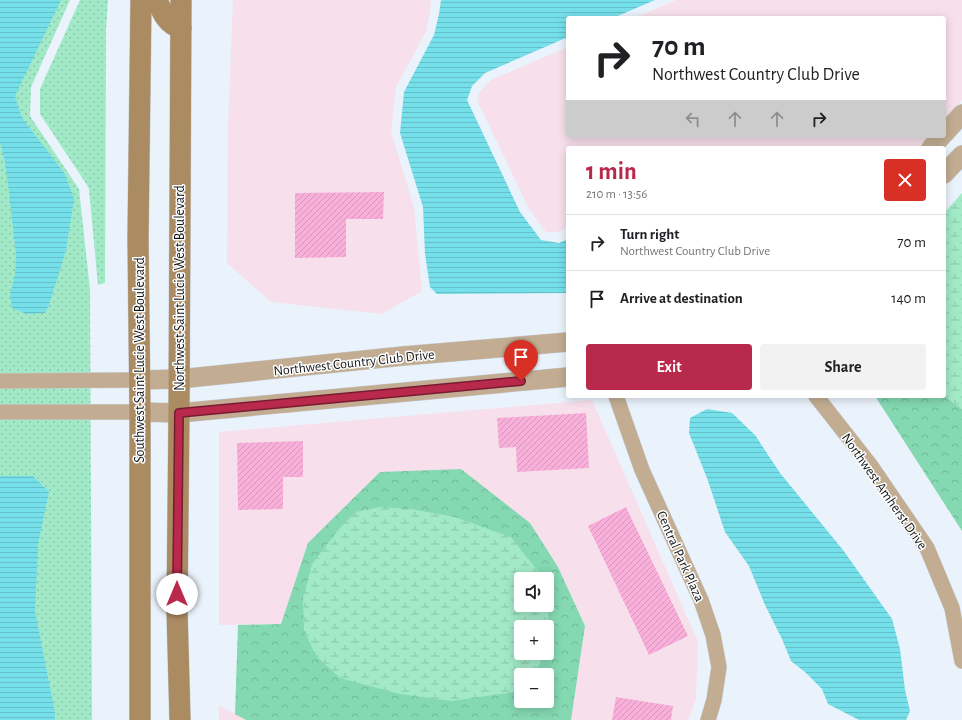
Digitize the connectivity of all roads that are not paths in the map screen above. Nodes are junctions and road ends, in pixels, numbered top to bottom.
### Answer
1 (141, 0) edge
2 (157, 0) edge
3 (181, 0) edge
4 (181, 28) junction
5 (962, 114) edge
6 (946, 132) edge
7 (940, 138) edge
8 (933, 146) edge
9 (962, 155) edge
10 (946, 172) edge
11 (566, 342) edge
12 (566, 376) edge
13 (179, 379) junction
14 (139, 380) junction
15 (0, 381) edge
16 (617, 398) edge
17 (818, 398) edge
18 (0, 412) edge
19 (140, 412) junction
20 (179, 413) junction
21 (962, 660) edge
22 (140, 720) edge
23 (180, 720) edge
24 (708, 720) edge

1 - 14 main road, Southwest Saint Lucie West Boulevard
2 - 4 main road
3 - 4 main road, Northwest Saint Lucie West Boulevard
4 - 13 main road, Northwest Saint Lucie West Boulevard
5 - 6 street
7 - 8 street
9 - 10 street
11 - 13 street, Northwest Country Club Drive
12 - 20 street
13 - 14 street, Northwest Country Club Drive
13 - 20 main road, Northwest Saint Lucie West Boulevard
14 - 15 street
14 - 19 main road, Southwest Saint Lucie West Boulevard
16 - 24 street, Central Park Plaza
17 - 21 street, Northwest Amherst Drive
18 - 19 street
19 - 20 street
19 - 22 main road, Southwest Saint Lucie West Boulevard
20 - 23 main road, Northwest Saint Lucie West Boulevard

